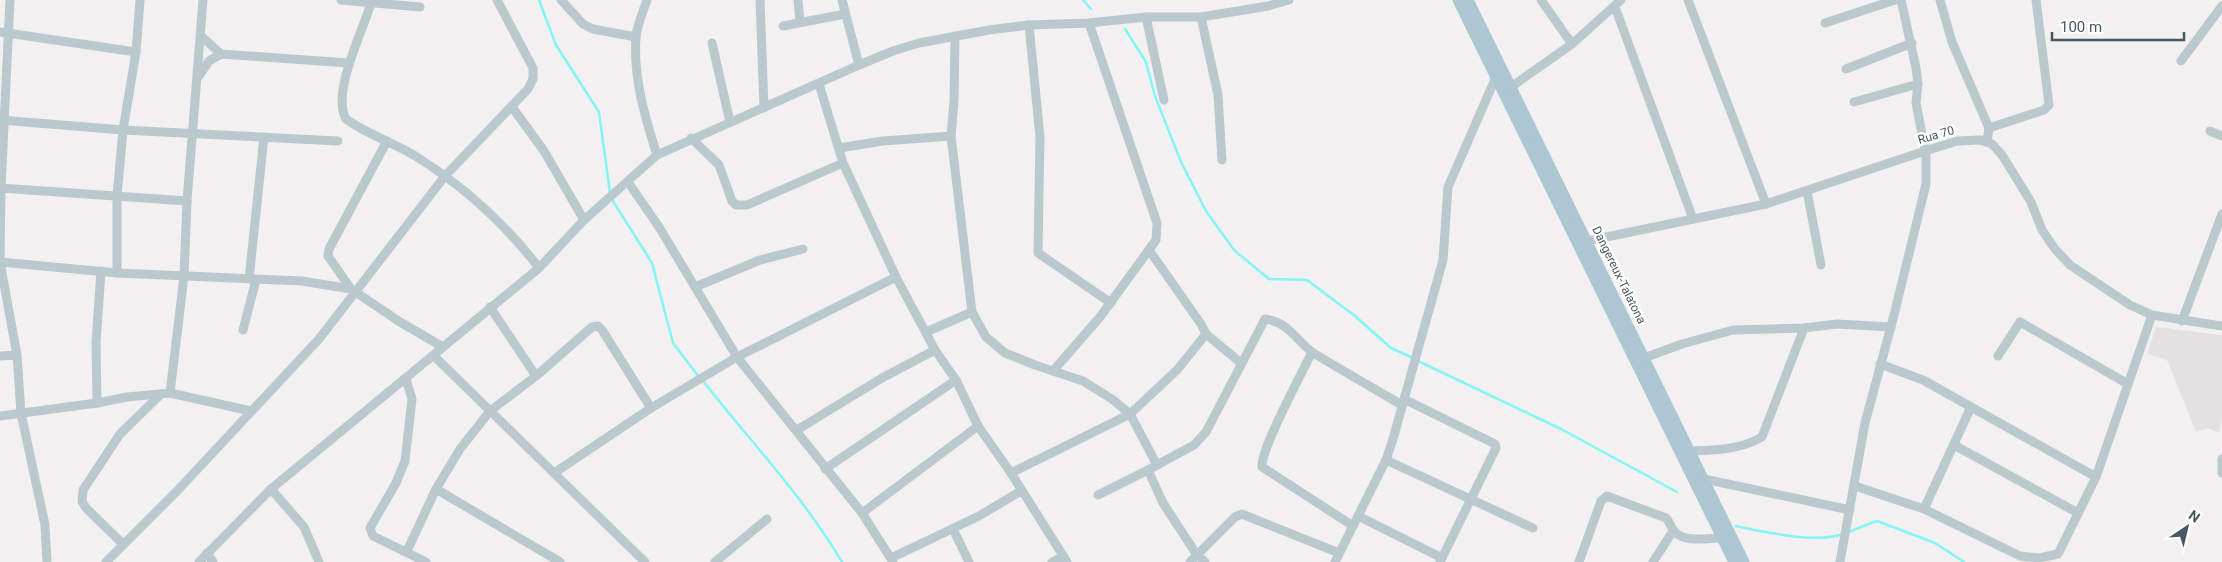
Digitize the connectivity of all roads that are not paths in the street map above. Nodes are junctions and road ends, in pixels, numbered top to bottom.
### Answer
1 (10, 0) edge
2 (140, 0) edge
3 (203, 0) edge
4 (341, 0) edge
5 (497, 0) edge
6 (561, 0) edge
7 (647, 0) edge
8 (760, 0) edge
9 (798, 0) edge
10 (842, 0) edge
11 (1289, 0) edge
12 (1458, 0) edge
13 (1468, 0) edge
14 (1541, 0) edge
15 (1688, 0) edge
16 (1895, 0) edge
17 (1901, 0) edge
18 (1940, 0) edge
19 (2036, 0) edge
20 (371, 2) edge
21 (1618, 3) edge
22 (2222, 6) edge
23 (420, 7) dead end
24 (845, 14) junction
25 (1146, 17) junction
26 (1201, 17) junction
27 (800, 22) junction
28 (1089, 23) junction
29 (1825, 23) dead end
30 (1029, 25) junction
31 (783, 26) dead end
32 (4, 32) edge
33 (201, 36) junction
34 (955, 36) junction
35 (636, 37) junction
36 (712, 43) dead end
37 (1572, 44) junction
38 (1912, 44) junction
39 (136, 52) junction
40 (221, 54) junction
41 (2180, 61) dead end
42 (348, 63) junction
43 (859, 65) junction
44 (1846, 69) dead end
45 (1496, 77) junction
46 (197, 78) junction
47 (819, 84) junction
48 (1918, 84) junction
49 (1511, 87) junction
50 (1164, 100) dead end
51 (1854, 102) dead end
52 (512, 107) junction
53 (764, 108) junction
54 (2, 120) edge
55 (730, 122) junction
56 (1989, 128) junction
57 (123, 130) junction
58 (2210, 131) dead end
59 (193, 134) junction
60 (951, 136) junction
61 (2222, 136) edge
62 (264, 137) junction
63 (691, 138) junction
64 (338, 141) dead end
65 (387, 141) junction
66 (1987, 142) junction
67 (839, 148) junction
68 (1925, 150) junction
69 (657, 155) junction
70 (1222, 160) dead end
71 (843, 163) junction
72 (445, 176) junction
73 (628, 182) junction
74 (1, 188) edge
75 (1807, 191) junction
76 (117, 196) junction
77 (187, 201) junction
78 (1766, 204) junction
79 (2222, 214) edge
80 (584, 220) junction
81 (1693, 220) junction
82 (1587, 241) junction
83 (803, 249) dead end
84 (1149, 250) junction
85 (0, 262) edge
86 (1821, 265) dead end
87 (538, 268) junction
88 (101, 271) junction
89 (117, 273) junction
90 (184, 276) junction
91 (896, 276) junction
92 (253, 280) junction
93 (695, 287) junction
94 (354, 290) junction
95 (1111, 303) junction
96 (490, 307) junction
97 (972, 312) junction
98 (2152, 316) junction
99 (2182, 321) junction
100 (2222, 326) edge
101 (1891, 327) junction
102 (1804, 328) junction
103 (242, 330) dead end
104 (926, 332) junction
105 (1206, 334) junction
106 (443, 347) junction
107 (935, 350) junction
108 (1312, 352) junction
109 (17, 355) junction
110 (0, 356) edge
111 (434, 356) junction
112 (1998, 356) dead end
113 (737, 357) junction
114 (1644, 358) junction
115 (1242, 363) junction
116 (1880, 364) junction
117 (1053, 371) junction
118 (536, 376) junction
119 (406, 379) junction
120 (956, 380) junction
121 (2128, 384) junction
122 (165, 393) junction
123 (1403, 402) junction
124 (97, 403) junction
125 (1971, 407) junction
126 (651, 408) junction
127 (251, 411) junction
128 (490, 411) junction
129 (21, 413) junction
130 (1130, 414) junction
131 (0, 416) edge
132 (978, 426) junction
133 (797, 430) junction
134 (1954, 445) junction
135 (1690, 451) junction
136 (2222, 459) edge
137 (1386, 460) junction
138 (1157, 465) junction
139 (825, 469) junction
140 (1148, 470) junction
141 (554, 472) junction
142 (1011, 473) junction
143 (2222, 473) edge
144 (2096, 477) junction
145 (1704, 478) junction
146 (1855, 486) junction
147 (271, 489) junction
148 (436, 489) junction
149 (1021, 491) junction
150 (1098, 495) dead end
151 (1470, 500) junction
152 (1924, 509) junction
153 (1850, 510) junction
154 (862, 513) junction
155 (2078, 513) junction
156 (1358, 516) junction
157 (767, 519) dead end
158 (1353, 526) junction
159 (1534, 528) dead end
160 (953, 529) junction
161 (1673, 531) junction
162 (1722, 538) junction
163 (123, 544) junction
164 (407, 551) junction
165 (207, 553) junction
166 (1339, 553) junction
167 (1065, 559) edge
168 (1194, 559) edge
169 (892, 560) edge
170 (1441, 560) edge
171 (47, 562) edge
172 (106, 562) edge
173 (199, 562) edge
174 (213, 562) edge
175 (319, 562) edge
176 (426, 562) edge
177 (560, 562) edge
178 (645, 562) edge
179 (715, 562) edge
180 (969, 562) edge
181 (1052, 562) edge
182 (1205, 562) edge
183 (1334, 562) edge
184 (1579, 562) edge
185 (1653, 562) edge
186 (1734, 562) edge
187 (1744, 562) edge
188 (1840, 562) edge

1 - 32 street
2 - 39 street
3 - 33 street
4 - 20 street
5 - 52 street
6 - 35 street
7 - 35 street
8 - 53 street
9 - 27 street
10 - 24 street
11 - 26 street
12 - 45 main road, Dangereux-Talatona
13 - 49 main road, Dangereux-Talatona
14 - 37 street
15 - 78 street
16 - 29 street
17 - 38 street
18 - 56 street
19 - 56 street
20 - 23 street
20 - 42 street
21 - 37 street
21 - 81 street
22 - 41 street
24 - 27 street
24 - 43 street
25 - 26 street
25 - 28 street
25 - 50 street
26 - 70 street
27 - 31 street
28 - 30 street
28 - 84 street
30 - 34 street
30 - 95 street
32 - 39 street
32 - 54 street
33 - 40 street
33 - 46 street
34 - 43 street
34 - 60 street
35 - 69 street
36 - 55 street
37 - 49 street
38 - 44 street
38 - 48 street
39 - 57 street
40 - 42 street
40 - 46 street
42 - 65 street
43 - 47 street
45 - 123 street
45 - 162 main road, Dangereux-Talatona
46 - 59 street
47 - 53 street
47 - 67 street
48 - 51 street
48 - 68 street
49 - 82 main road, Dangereux-Talatona
52 - 72 street
52 - 80 street
53 - 55 street
54 - 57 street
54 - 74 street
55 - 63 street
56 - 66 street
57 - 59 street
57 - 76 street
58 - 61 street
59 - 62 street
59 - 77 street
60 - 67 street
60 - 97 street
62 - 64 street
62 - 92 street
63 - 69 street
63 - 71 street
65 - 72 street
65 - 94 street
66 - 68 street, Rua 70
66 - 98 street
67 - 71 street
68 - 75 street, Rua 70
68 - 101 street
69 - 73 street
71 - 91 street
72 - 87 street
72 - 94 street
73 - 80 street
73 - 93 street
74 - 76 street
74 - 85 street
75 - 78 street, Rua 70
75 - 86 street
76 - 77 street
76 - 89 street
77 - 90 street
78 - 81 street, Rua 70
79 - 99 street
80 - 87 street
81 - 82 street, Rua 70
82 - 114 main road, Dangereux-Talatona
83 - 93 street
84 - 95 street
84 - 105 street
85 - 88 street
85 - 109 street
87 - 96 street
88 - 89 street
88 - 124 street
89 - 90 street
90 - 92 street
90 - 122 street
91 - 104 street
91 - 113 street
92 - 94 street
92 - 103 street
93 - 113 street
94 - 106 street
94 - 127 street
95 - 117 street
96 - 106 street
96 - 118 street
97 - 104 street
97 - 117 street
98 - 99 street
98 - 121 street
99 - 100 street
101 - 102 street
101 - 116 street
102 - 114 street
102 - 135 street
104 - 107 street
105 - 115 street
105 - 130 street
106 - 111 street
107 - 120 street
107 - 133 street
108 - 115 street
108 - 123 street
108 - 158 street
109 - 110 street
109 - 129 street
111 - 119 street
111 - 128 street
112 - 121 street
113 - 126 street
113 - 133 street
114 - 135 main road, Dangereux-Talatona
115 - 138 street
116 - 125 street
116 - 146 street
117 - 130 street
118 - 126 street
118 - 128 street
119 - 147 street
119 - 164 street
120 - 132 street
120 - 139 street
121 - 144 street
122 - 124 street
122 - 127 street
122 - 163 street
123 - 137 street
123 - 151 street
124 - 129 street
125 - 134 street
125 - 144 street
126 - 141 street
127 - 163 street
128 - 141 street
128 - 148 street
129 - 131 street
129 - 171 street
130 - 138 street
130 - 142 street
132 - 142 street
132 - 154 street
133 - 139 street
134 - 152 street
134 - 155 street
135 - 145 main road, Dangereux-Talatona
136 - 143 street
137 - 151 street
137 - 156 street
138 - 140 street
139 - 154 street
140 - 150 street
140 - 168 street
141 - 178 street
142 - 149 street
144 - 155 street
145 - 153 street
145 - 187 main road, Dangereux-Talatona
146 - 152 street
146 - 153 street
147 - 165 street
147 - 175 street
148 - 164 street
148 - 177 street
149 - 160 street
149 - 167 street
151 - 159 street
151 - 170 street
152 - 155 street
153 - 188 street
154 - 169 street
156 - 158 street
156 - 170 street
157 - 179 street
158 - 166 street
160 - 169 street
160 - 180 street
161 - 162 street
161 - 184 street
161 - 185 street
162 - 186 main road, Dangereux-Talatona
163 - 172 street
164 - 176 street
165 - 173 street
165 - 174 street
166 - 168 street
166 - 183 street
167 - 181 street
168 - 182 street

